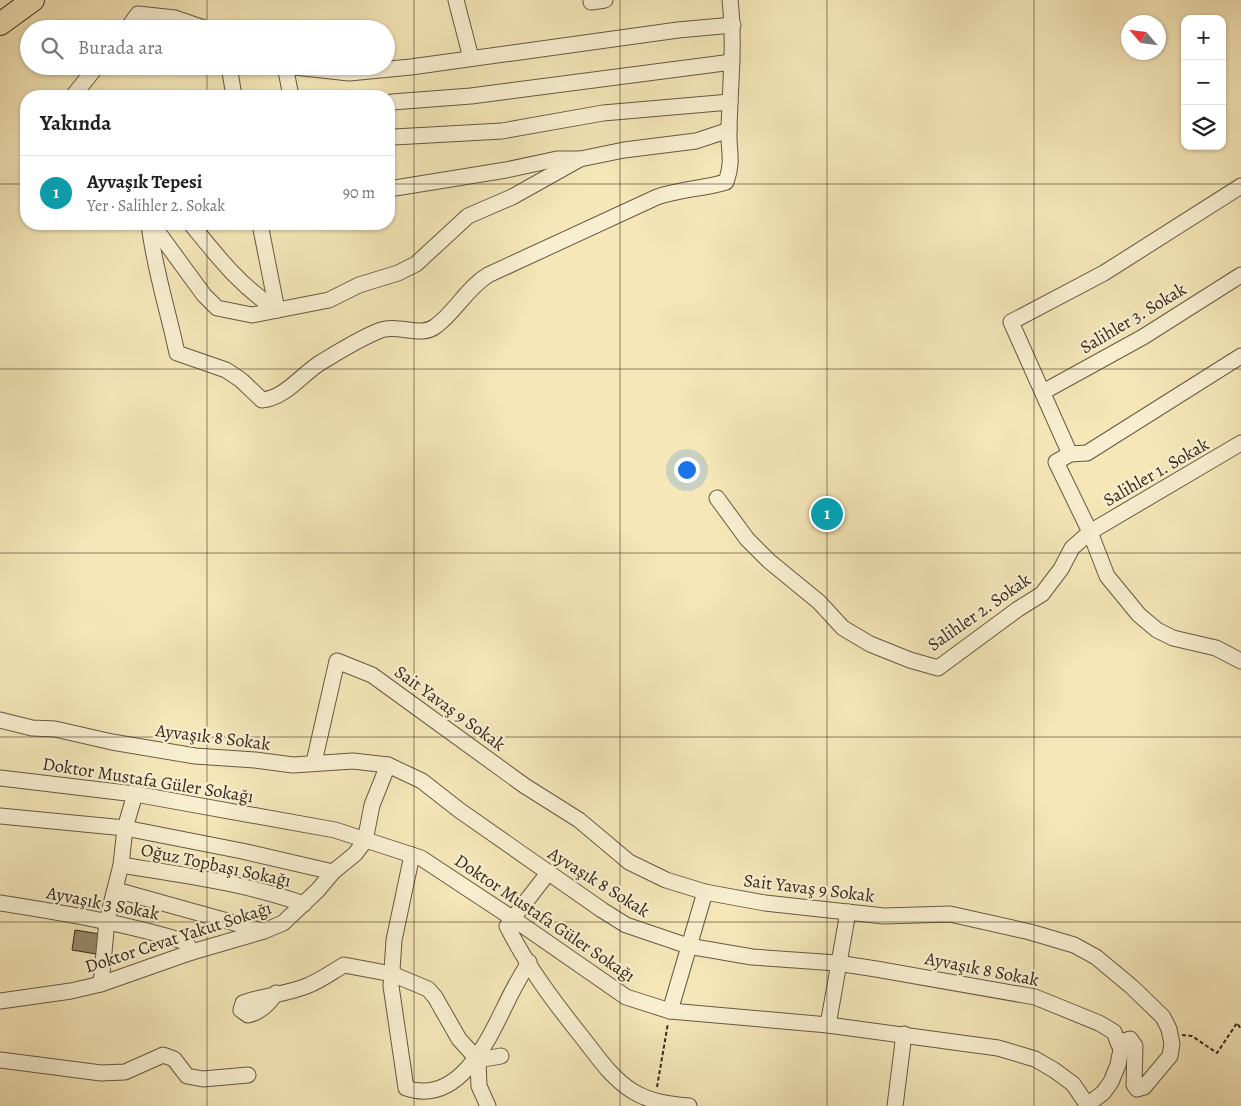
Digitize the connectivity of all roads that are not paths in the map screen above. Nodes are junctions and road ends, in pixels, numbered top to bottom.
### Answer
1 (33, 0) edge
2 (456, 0) edge
3 (730, 0) edge
4 (133, 20) edge
5 (181, 20) edge
6 (0, 24) edge
7 (733, 25) junction
8 (471, 58) junction
9 (732, 62) junction
10 (395, 69) edge
11 (90, 75) edge
12 (231, 75) edge
13 (287, 75) edge
14 (78, 90) edge
15 (233, 90) edge
16 (290, 90) edge
17 (395, 102) edge
18 (730, 102) junction
19 (728, 130) junction
20 (395, 137) edge
21 (580, 159) junction
22 (1241, 186) edge
23 (395, 188) edge
24 (150, 230) edge
25 (154, 230) edge
26 (196, 230) edge
27 (261, 230) edge
28 (1241, 275) edge
29 (277, 310) junction
30 (1241, 356) edge
31 (1043, 392) junction
32 (1241, 443) edge
33 (1070, 454) junction
34 (717, 498) dead end
35 (1090, 532) junction
36 (1241, 661) edge
37 (0, 720) edge
38 (314, 762) junction
39 (388, 766) junction
40 (0, 778) edge
41 (135, 794) junction
42 (1, 819) edge
43 (125, 828) junction
44 (365, 840) junction
45 (412, 855) junction
46 (121, 865) junction
47 (333, 872) junction
48 (548, 873) junction
49 (116, 890) junction
50 (705, 892) junction
51 (0, 903) edge
52 (304, 904) junction
53 (848, 912) junction
54 (512, 918) junction
55 (106, 920) junction
56 (264, 931) junction
57 (688, 946) junction
58 (192, 952) junction
59 (529, 962) junction
60 (838, 964) junction
61 (392, 974) junction
62 (101, 984) junction
63 (276, 993) dead end
64 (0, 1001) edge
65 (670, 1011) junction
66 (828, 1025) junction
67 (904, 1034) junction
68 (1118, 1042) junction
69 (501, 1056) dead end
70 (0, 1060) edge
71 (478, 1060) junction
72 (248, 1075) dead end
73 (1088, 1105) edge
74 (488, 1106) edge
75 (689, 1106) edge
76 (895, 1106) edge

1 - 6 highway
2 - 8 street
3 - 7 street
4 - 5 street
7 - 8 street
7 - 9 street
8 - 10 street
9 - 17 street
9 - 18 street
11 - 14 street
12 - 15 street
13 - 16 street
18 - 19 street
18 - 20 street
19 - 21 street
19 - 24 street
21 - 23 street
21 - 29 street
22 - 31 street
25 - 29 street
26 - 29 street
27 - 29 street
28 - 31 street, Salihler 3. Sokak
30 - 33 street
31 - 33 street
32 - 35 street, Salihler 1. Sokak
33 - 35 street
34 - 35 street, Salihler 2. Sokak
35 - 36 street
37 - 38 street, Ayvaşık 8 Sokak
38 - 39 street, Ayvaşık 8 Sokak
38 - 50 street, Sait Yavaş 9 Sokak
39 - 44 street
39 - 48 street, Ayvaşık 8 Sokak
40 - 41 street, Doktor Mustafa Güler Sokağı
41 - 43 street
41 - 44 street, Doktor Mustafa Güler Sokağı
42 - 43 street
43 - 46 street
43 - 47 street
44 - 45 street, Doktor Mustafa Güler Sokağı
44 - 47 street, Doktor Cevat Yakut Sokağı
45 - 54 street, Doktor Mustafa Güler Sokağı
45 - 61 street
46 - 49 street
46 - 52 street, Oğuz Topbaşı Sokağı
47 - 52 street, Doktor Cevat Yakut Sokağı
48 - 54 street
48 - 57 street, Ayvaşık 8 Sokak
49 - 55 street
49 - 56 street
50 - 53 street, Sait Yavaş 9 Sokak
50 - 57 street
51 - 55 street, Ayvaşık 3 Sokak
52 - 56 street, Doktor Cevat Yakut Sokağı
53 - 60 street
53 - 68 street, Sait Yavaş 9 Sokak
54 - 59 street
54 - 65 street, Doktor Mustafa Güler Sokağı
55 - 58 street, Ayvaşık 3 Sokak
55 - 62 street
56 - 58 street, Doktor Cevat Yakut Sokağı
57 - 60 street, Ayvaşık 8 Sokak
57 - 65 street
58 - 62 street, Doktor Cevat Yakut Sokağı
59 - 71 street
59 - 75 street
60 - 66 street
60 - 68 street, Ayvaşık 8 Sokak
61 - 63 street
61 - 71 street
61 - 71 street
62 - 64 street, Doktor Cevat Yakut Sokağı
65 - 66 street, Doktor Mustafa Güler Sokağı
66 - 67 street, Doktor Mustafa Güler Sokağı
67 - 73 street, Doktor Mustafa Güler Sokağı
67 - 76 street
68 - 73 street
69 - 71 street
70 - 72 street
71 - 74 street

